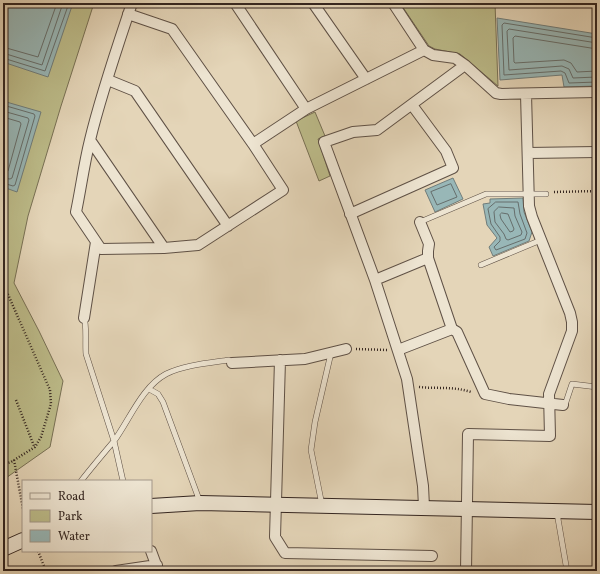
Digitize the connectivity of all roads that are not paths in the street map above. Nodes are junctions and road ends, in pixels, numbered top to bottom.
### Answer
1 (132, 3) edge
2 (235, 3) edge
3 (313, 3) edge
4 (393, 3) edge
5 (128, 14) junction
6 (424, 50) junction
7 (465, 65) junction
8 (108, 80) junction
9 (366, 80) junction
10 (597, 92) edge
11 (526, 94) junction
12 (412, 105) junction
13 (306, 109) junction
14 (90, 140) junction
15 (253, 144) junction
16 (597, 152) edge
17 (528, 153) junction
18 (528, 193) junction
19 (546, 194) road end
20 (350, 214) junction
21 (420, 222) joint
22 (228, 226) junction
23 (541, 240) junction
24 (96, 242) junction
25 (164, 248) junction
26 (428, 258) junction
27 (481, 265) dead end
28 (375, 280) junction
29 (84, 318) joint
30 (452, 329) junction
31 (346, 349) road end
32 (398, 350) junction
33 (331, 353) junction
34 (280, 360) junction
35 (232, 362) joint
36 (597, 387) edge
37 (149, 389) junction
38 (549, 404) junction
39 (563, 405) joint
40 (114, 441) junction
41 (82, 480) edge
42 (124, 480) edge
43 (200, 503) junction
44 (276, 505) junction
45 (152, 506) edge
46 (322, 506) junction
47 (424, 507) junction
48 (467, 509) junction
49 (556, 511) junction
50 (597, 512) edge
51 (22, 540) edge
52 (3, 548) edge
53 (150, 552) edge
54 (432, 556) dead end
55 (158, 568) edge
56 (116, 571) edge
57 (466, 571) edge
58 (567, 571) edge

1 - 5 street
2 - 13 street
3 - 9 street
4 - 6 street
5 - 8 street
5 - 15 street
6 - 7 street
6 - 9 street
7 - 11 street
7 - 12 street
8 - 14 street
8 - 22 street
9 - 13 street
10 - 11 street
11 - 17 street
12 - 20 street
12 - 20 street
13 - 15 street
14 - 24 street
14 - 25 street
15 - 22 street
16 - 17 street
17 - 18 street
18 - 19 lane
18 - 21 lane
18 - 23 street
20 - 28 street
21 - 26 street
22 - 25 street
23 - 27 lane
23 - 38 street
24 - 25 street
24 - 29 street
26 - 28 street
26 - 30 street
28 - 32 street
29 - 40 lane
30 - 32 street
30 - 38 street
31 - 33 street
32 - 47 street
33 - 34 street
33 - 46 lane
34 - 35 street
34 - 44 street
35 - 37 lane
36 - 39 lane
37 - 40 lane
37 - 43 lane
38 - 39 street
38 - 48 street
40 - 41 lane
40 - 42 lane
43 - 44 street
43 - 45 street
44 - 46 street
44 - 54 street
46 - 47 street
47 - 48 street
48 - 49 street
48 - 57 street
49 - 50 street
49 - 58 lane
51 - 52 street
53 - 55 street
55 - 56 street

